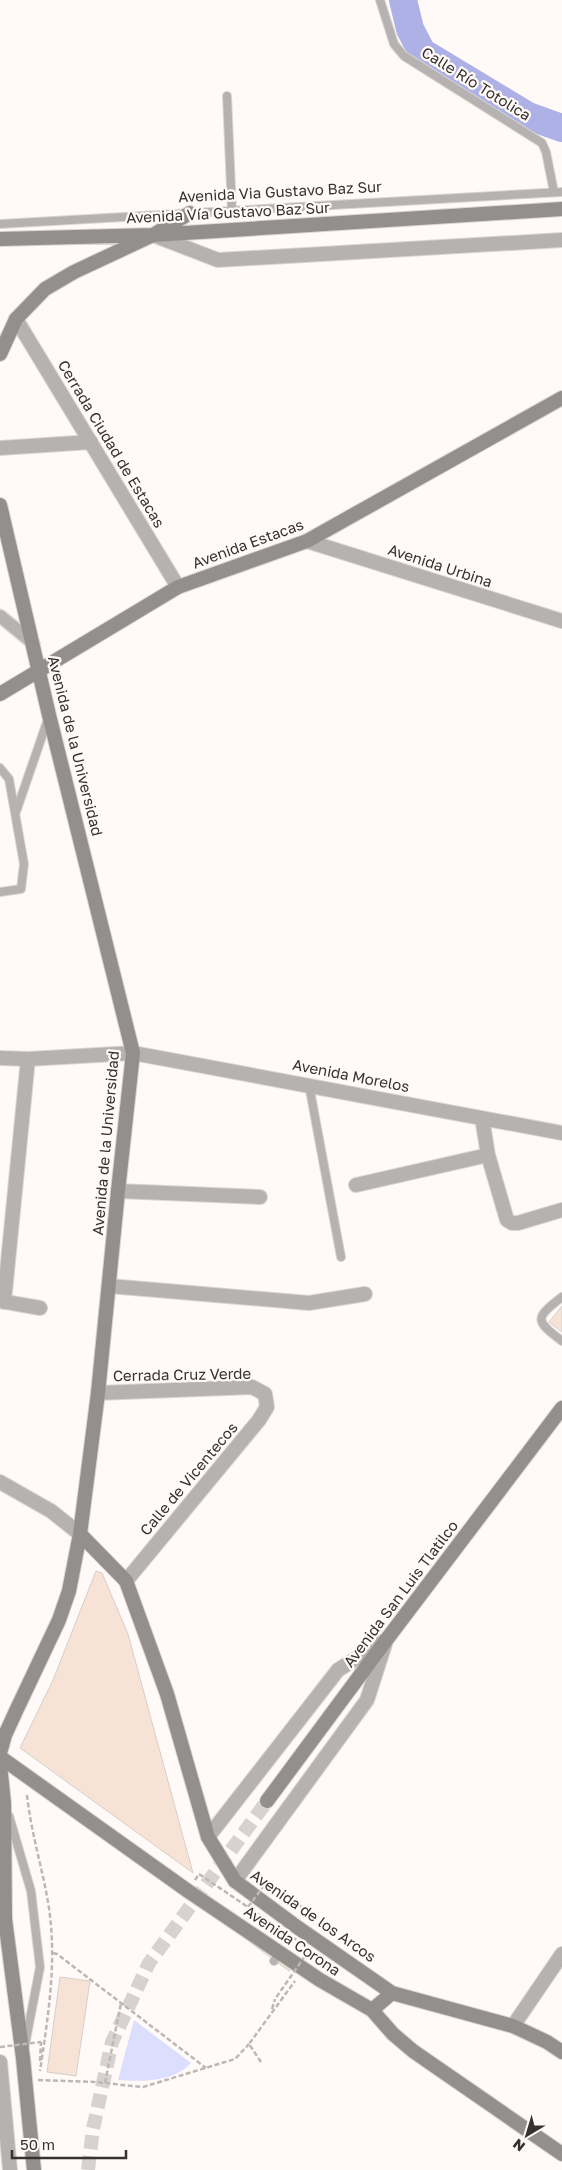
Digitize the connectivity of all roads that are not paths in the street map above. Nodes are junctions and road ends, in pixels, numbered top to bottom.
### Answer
1 (380, 0) edge
2 (227, 96) dead end
3 (558, 192) edge
4 (562, 209) edge
5 (232, 211) junction
6 (190, 213) junction
7 (0, 224) edge
8 (154, 234) junction
9 (0, 239) edge
10 (562, 240) edge
11 (16, 319) junction
12 (0, 354) edge
13 (562, 398) edge
14 (91, 442) junction
15 (0, 448) edge
16 (0, 505) edge
17 (307, 541) junction
18 (178, 587) junction
19 (0, 616) edge
20 (562, 622) edge
21 (33, 643) junction
22 (40, 671) junction
23 (0, 694) edge
24 (49, 714) junction
25 (0, 768) edge
26 (15, 813) junction
27 (0, 892) edge
28 (134, 1053) junction
29 (0, 1058) edge
30 (28, 1059) junction
31 (309, 1085) junction
32 (482, 1118) junction
33 (562, 1133) edge
34 (488, 1155) junction
35 (356, 1185) dead end
36 (118, 1191) junction
37 (260, 1197) dead end
38 (562, 1210) edge
39 (342, 1257) dead end
40 (109, 1286) junction
41 (366, 1294) dead end
42 (562, 1297) edge
43 (2, 1301) edge
44 (40, 1308) dead end
45 (562, 1341) edge
46 (98, 1393) junction
47 (266, 1394) joint
48 (562, 1408) edge
49 (0, 1482) edge
50 (80, 1534) junction
51 (126, 1581) junction
52 (386, 1639) junction
53 (0, 1753) edge
54 (0, 1758) edge
55 (0, 1765) edge
56 (267, 1801) tunnel mouth
57 (4, 1803) junction
58 (208, 1837) junction
59 (235, 1881) junction
60 (562, 1954) edge
61 (392, 1992) junction
62 (372, 2010) junction
63 (513, 2026) junction
64 (562, 2052) edge
65 (23, 2058) junction
66 (0, 2062) edge
67 (562, 2154) edge
68 (6, 2162) edge
69 (34, 2170) edge

1 - 3 lane, Calle Río Totolica
2 - 5 lane
3 - 5 lane, Avenida Via Gustavo Baz Sur
4 - 8 main road, Avenida Vía Gustavo Baz Sur
5 - 6 lane, Avenida Via Gustavo Baz Sur
6 - 7 lane, Avenida Via Gustavo Baz Sur
6 - 8 main road
8 - 9 main road, Avenida Vía Gustavo Baz Sur
8 - 10 street
8 - 11 main road
11 - 12 main road
11 - 14 street, Cerrada Ciudad de Estacas
13 - 17 main road, Avenida Estacas
14 - 15 street
14 - 18 street, Cerrada Ciudad de Estacas
16 - 21 main road, Avenida de la Universidad
17 - 18 main road, Avenida Estacas
17 - 20 street, Avenida Urbina
18 - 22 main road, Avenida Estacas
19 - 21 street
21 - 22 main road, Avenida de la Universidad
22 - 23 main road, Avenida Estacas
22 - 24 main road, Avenida de la Universidad
24 - 26 lane
24 - 28 main road, Avenida de la Universidad
25 - 26 lane
26 - 27 lane
28 - 30 street, Avenida Morelos
28 - 31 street, Avenida Morelos
28 - 36 main road, Avenida de la Universidad
29 - 30 street, Avenida Morelos
30 - 43 street
31 - 32 street, Avenida Morelos
31 - 39 lane
32 - 33 street, Avenida Morelos
32 - 34 street
34 - 35 street
34 - 38 street
36 - 37 street
36 - 40 main road, Avenida de la Universidad
40 - 41 street
40 - 46 main road, Avenida de la Universidad
42 - 45 lane
43 - 44 street
46 - 47 street, Cerrada Cruz Verde
46 - 50 main road, Avenida de la Universidad
47 - 51 street, Calle de Vicentecos
48 - 52 main road, Avenida San Luis Tlatilco
49 - 50 street
50 - 51 main road, Avenida de los Arcos
50 - 53 main road, Avenida de la Universidad
51 - 58 main road, Avenida de los Arcos
52 - 56 main road, Avenida San Luis Tlatilco
52 - 58 street
52 - 59 street
54 - 62 main road, Avenida Corona
55 - 57 main road
57 - 65 main road
57 - 65 lane
58 - 59 main road, Avenida de los Arcos
59 - 61 main road, Avenida de los Arcos
60 - 63 street
61 - 62 main road
61 - 63 main road, Avenida de los Arcos
62 - 67 main road, Avenida Corona
63 - 64 main road, Avenida de los Arcos
65 - 69 main road
66 - 68 street

